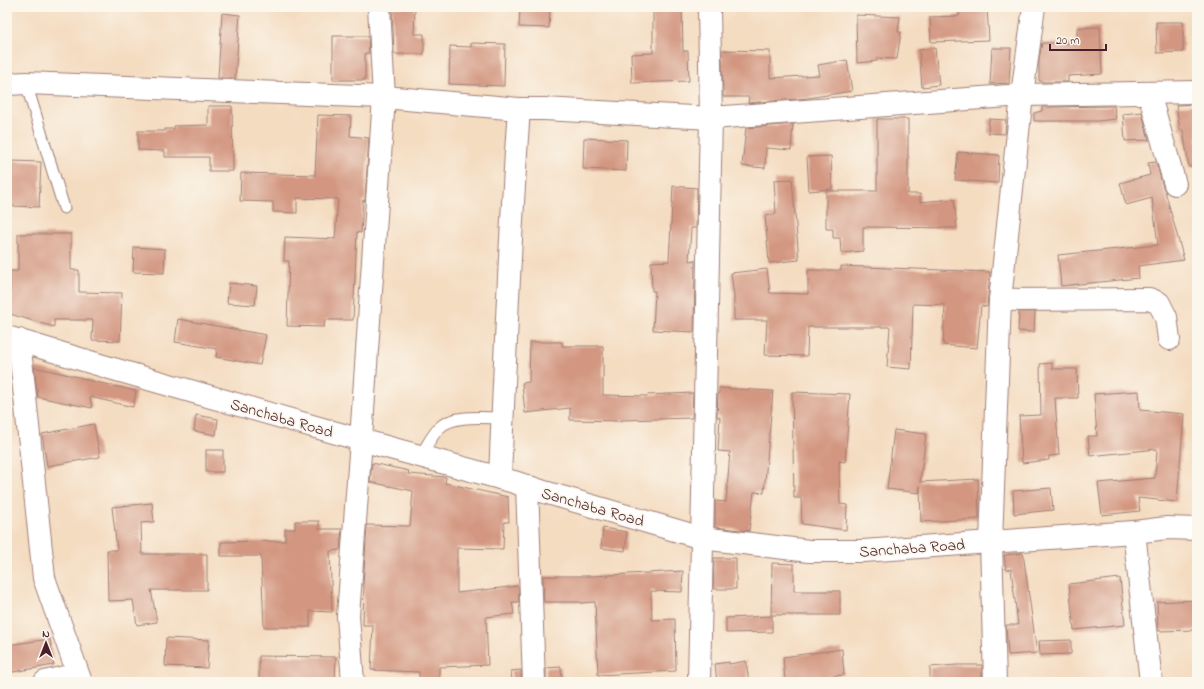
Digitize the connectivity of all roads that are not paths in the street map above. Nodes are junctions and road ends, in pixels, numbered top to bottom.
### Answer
1 (379, 7) edge
2 (709, 7) edge
3 (1034, 7) edge
4 (17, 84) edge
5 (1197, 92) edge
6 (1149, 93) junction
7 (1022, 95) junction
8 (384, 97) junction
9 (519, 109) junction
10 (711, 118) junction
11 (1175, 184) dead end
12 (64, 208) dead end
13 (1000, 300) junction
14 (13, 338) edge
15 (1169, 339) dead end
16 (502, 418) junction
17 (362, 440) junction
18 (420, 456) junction
19 (500, 478) junction
20 (527, 486) junction
21 (1197, 529) edge
22 (1134, 532) junction
23 (702, 538) junction
24 (991, 542) junction
25 (79, 678) edge
26 (45, 682) edge
27 (353, 682) edge
28 (534, 682) edge
29 (699, 682) edge
30 (995, 682) edge
31 (1151, 682) edge

1 - 8 street
2 - 10 street
3 - 7 street
4 - 8 street
4 - 12 lane
5 - 6 street
6 - 7 street
6 - 11 street
7 - 10 street
7 - 13 street
8 - 9 street
8 - 17 street
9 - 10 street
9 - 16 street
10 - 23 street
13 - 15 street
13 - 24 street
14 - 17 street, Sanchaba Road
14 - 25 street
16 - 18 lane
16 - 19 street
17 - 18 street, Sanchaba Road
17 - 27 street
18 - 19 street, Sanchaba Road
19 - 20 street, Sanchaba Road
20 - 23 street, Sanchaba Road
20 - 28 street
21 - 22 street, Sanchaba Road
22 - 24 street, Sanchaba Road
22 - 31 street
23 - 24 street, Sanchaba Road
23 - 29 street
24 - 30 street
25 - 26 street

